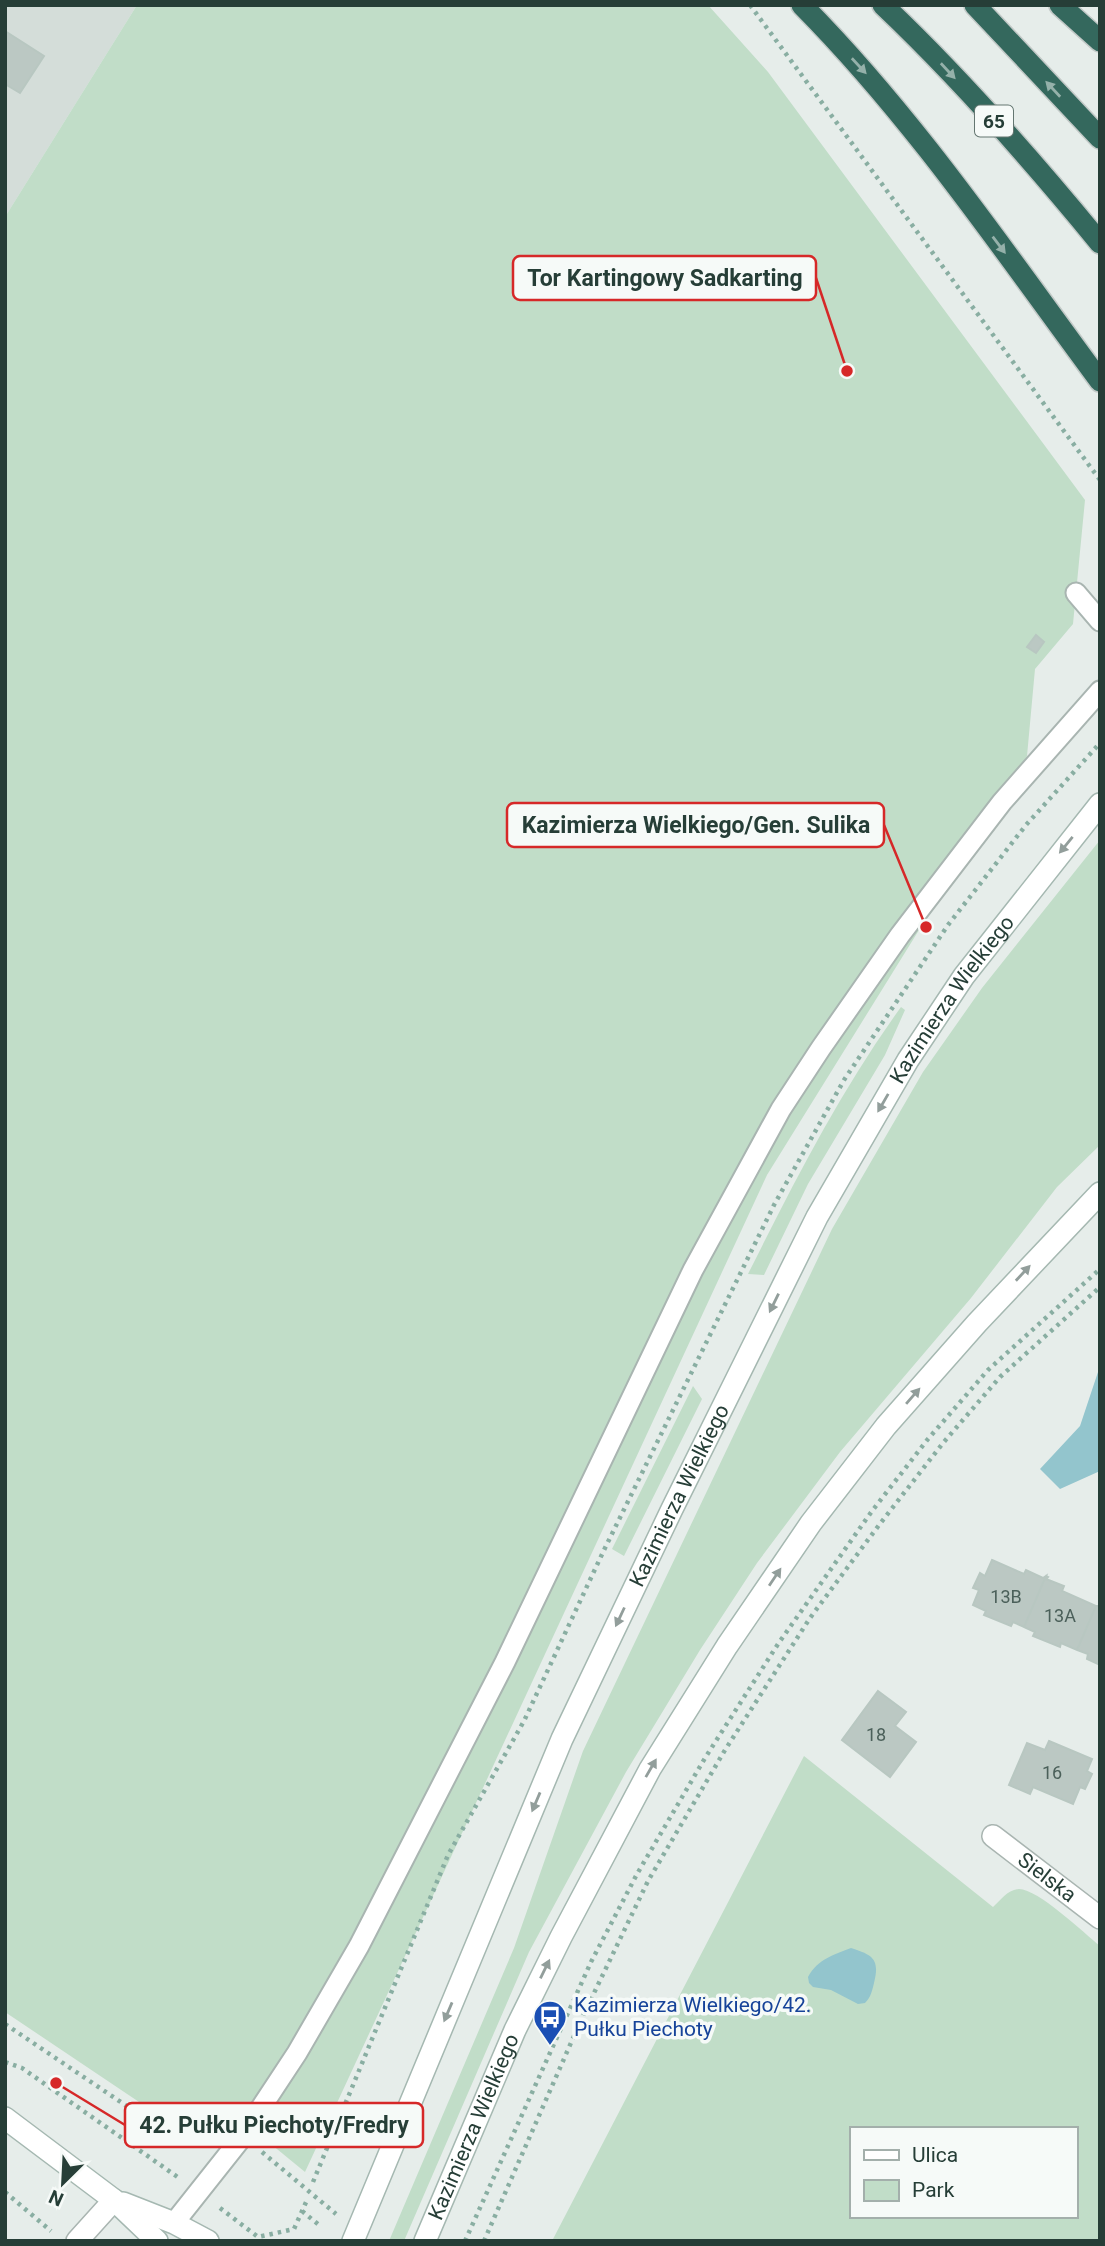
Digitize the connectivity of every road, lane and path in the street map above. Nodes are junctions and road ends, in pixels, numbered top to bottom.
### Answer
1 (750, 5) edge
2 (802, 5) edge
3 (883, 5) edge
4 (975, 5) edge
5 (1060, 5) edge
6 (1100, 41) edge
7 (1100, 138) edge
8 (1100, 243) edge
9 (1100, 381) edge
10 (1100, 480) edge
11 (1076, 593) dead end
12 (1100, 621) edge
13 (1100, 691) edge
14 (1100, 804) edge
15 (1100, 1194) edge
16 (1100, 1269) edge
17 (1100, 1287) edge
18 (993, 1836) dead end
19 (1100, 1918) edge
20 (5, 2024) edge
21 (5, 2062) edge
22 (5, 2118) edge
23 (239, 2141) junction
24 (5, 2192) edge
25 (199, 2192) junction
26 (114, 2200) junction
27 (307, 2200) dead end
28 (328, 2207) dead end
29 (302, 2211) junction
30 (174, 2222) junction
31 (319, 2225) dead end
32 (281, 2232) junction
33 (68, 2239) edge
34 (157, 2241) edge
35 (208, 2241) edge
36 (277, 2241) edge
37 (353, 2241) edge
38 (425, 2241) edge
39 (465, 2241) edge
40 (484, 2241) edge

1 - 10 path
2 -> 9 highway
3 -> 8 highway, 65
7 -> 4 highway
5 - 6 highway
11 - 12 lane
13 - 23 lane
14 -> 37 main road, Kazimierza Wielkiego
38 -> 15 main road, Kazimierza Wielkiego
16 - 39 path
17 - 40 path
18 - 19 main road, Sielska
20 - 23 path
21 - 25 path
22 - 26 main road
23 - 25 lane
23 - 28 path
24 - 33 path
25 - 30 lane
25 - 32 path
26 - 30 main road
26 - 33 main road
26 - 34 main road
27 - 29 path
29 - 31 path
29 - 32 path
30 - 35 main road
32 - 36 path

